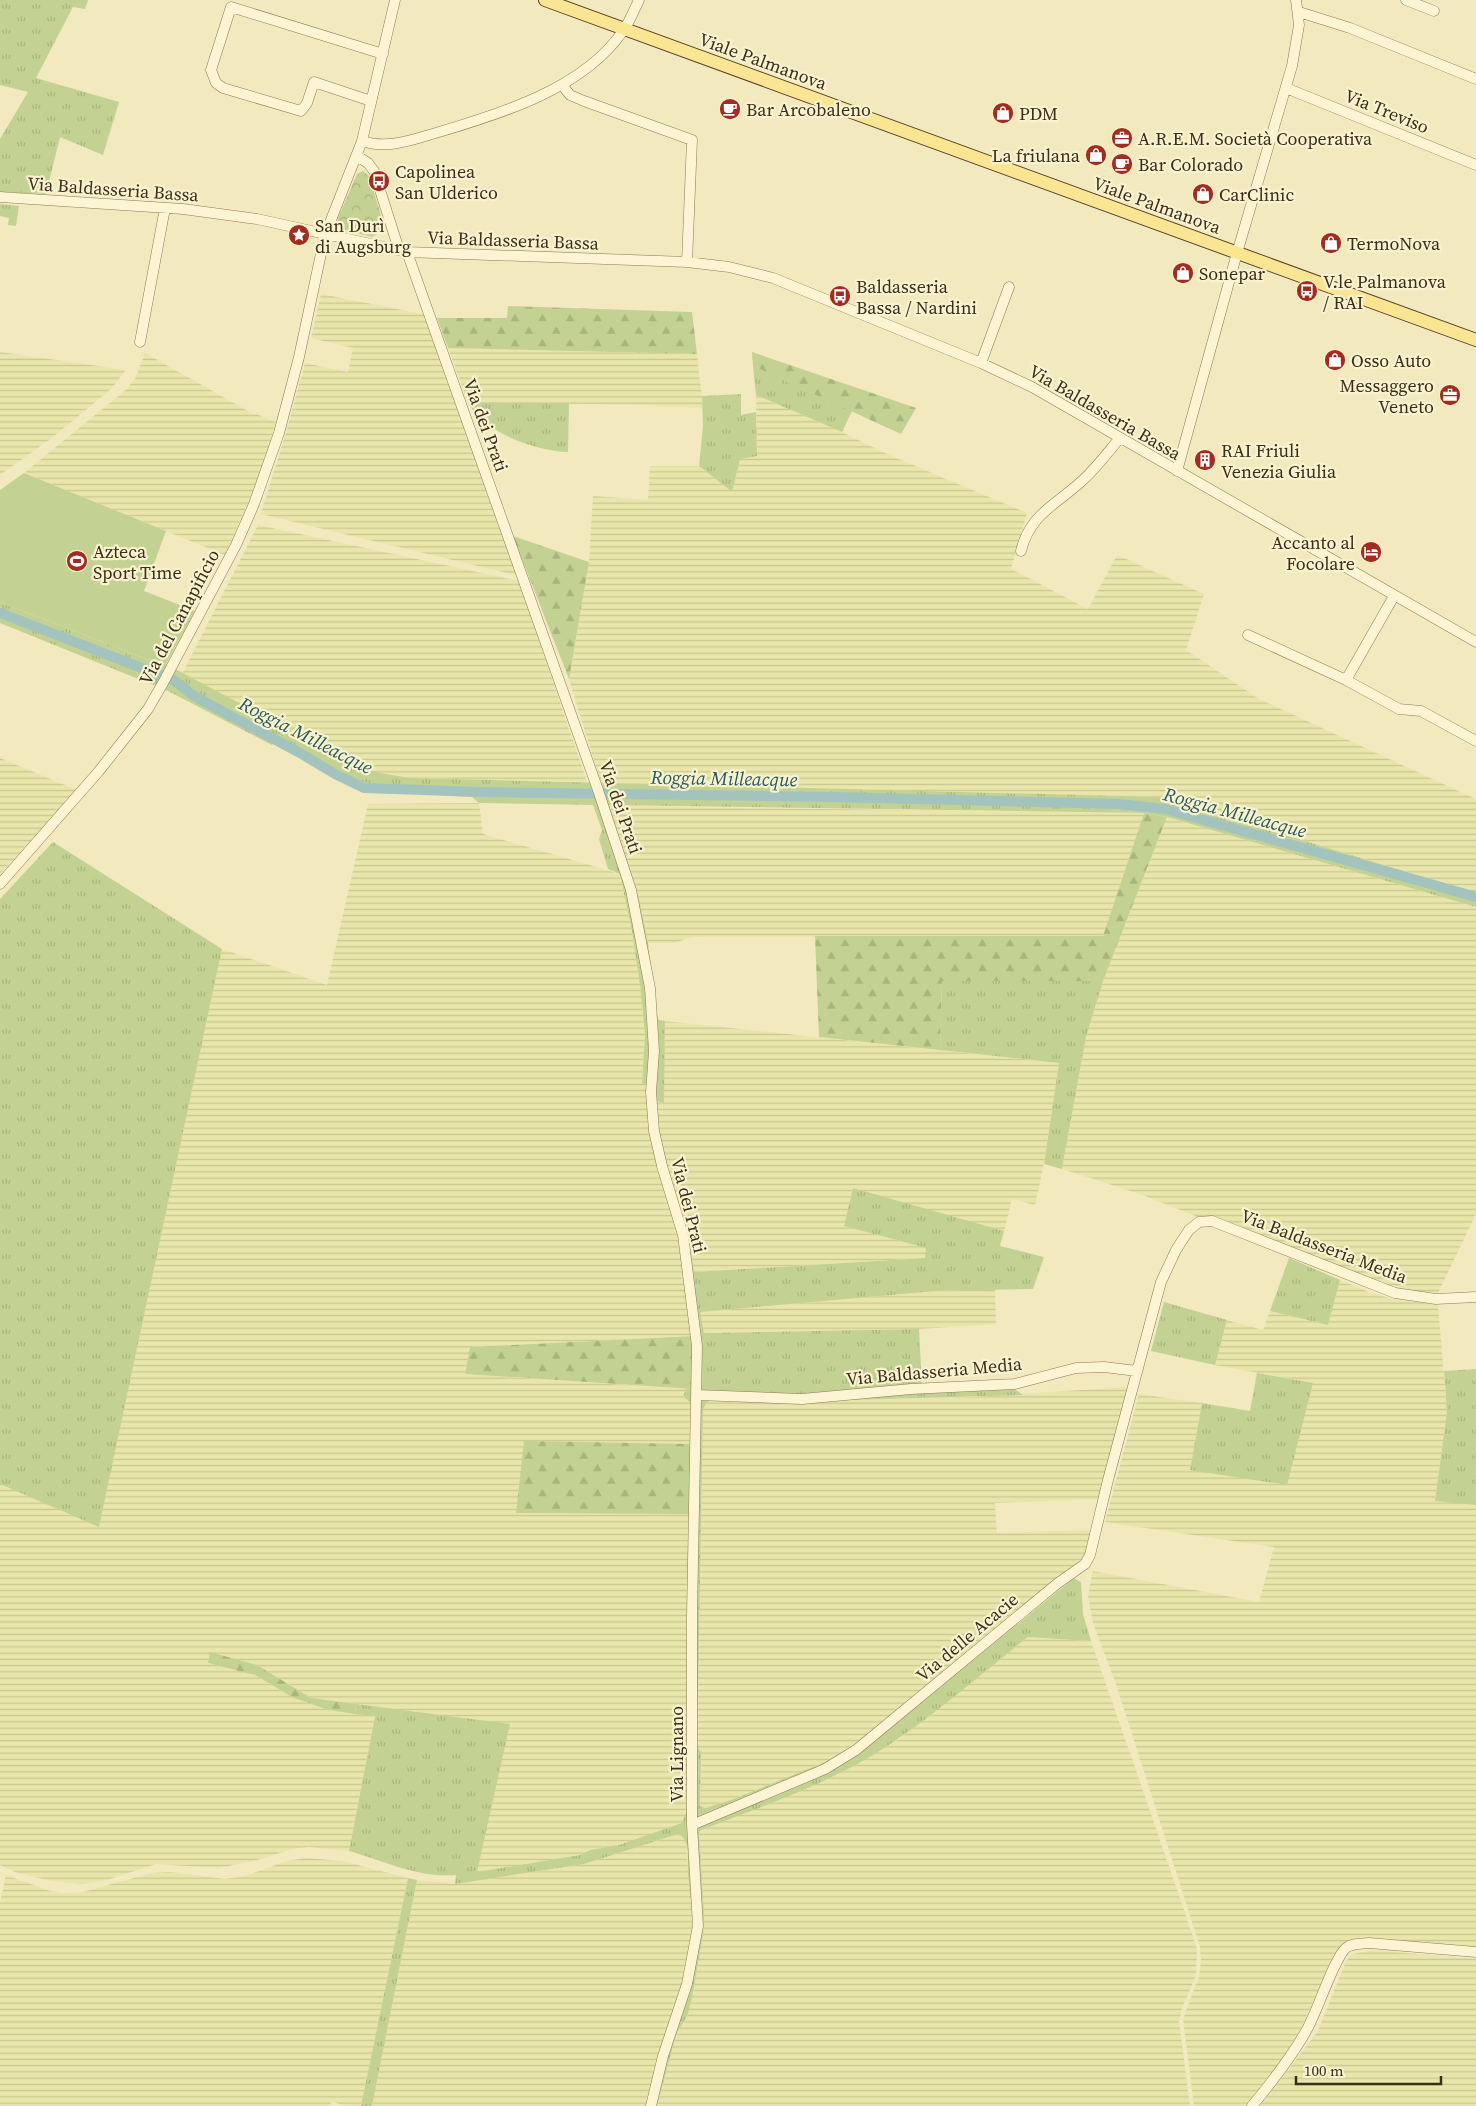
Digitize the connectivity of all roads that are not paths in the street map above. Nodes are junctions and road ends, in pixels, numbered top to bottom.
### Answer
1 (395, 0) edge
2 (545, 0) edge
3 (639, 0) edge
4 (1296, 0) edge
5 (1406, 0) edge
6 (1434, 11) dead end
7 (1298, 12) junction
8 (625, 29) junction
9 (383, 54) junction
10 (1476, 79) edge
11 (562, 85) junction
12 (1286, 88) junction
13 (371, 101) junction
14 (362, 141) junction
15 (357, 156) junction
16 (1476, 165) edge
17 (0, 197) edge
18 (165, 208) junction
19 (325, 235) junction
20 (403, 251) junction
21 (1237, 253) junction
22 (687, 262) junction
23 (1009, 287) dead end
24 (1476, 340) edge
25 (140, 342) dead end
26 (981, 363) junction
27 (1120, 438) junction
28 (1177, 472) junction
29 (1021, 551) dead end
30 (1394, 596) junction
31 (1248, 635) dead end
32 (1476, 642) edge
33 (1346, 680) junction
34 (1476, 740) edge
35 (0, 884) edge
36 (1476, 1297) edge
37 (1136, 1371) junction
38 (697, 1396) junction
39 (692, 1825) junction
40 (1476, 1952) edge
41 (651, 2106) edge
42 (1252, 2106) edge

1 - 9 street, Via del Canapificio
2 - 8 main road, Viale Palmanova
3 - 8 street
4 - 7 street
5 - 6 street
7 - 10 street
7 - 12 street
8 - 11 street
8 - 21 main road, Viale Palmanova
9 - 13 street, Via del Canapificio
9 - 13 street
11 - 14 street
11 - 22 street
12 - 16 street, Via Treviso
12 - 21 street
13 - 14 street, Via del Canapificio
14 - 15 street, Via del Canapificio
15 - 19 street, Via del Canapificio
15 - 20 street, Via dei Prati
17 - 18 street, Via Baldasseria Bassa
18 - 19 street, Via Baldasseria Bassa
18 - 25 street
19 - 20 street, Via Baldasseria Bassa
19 - 35 street, Via del Canapificio
20 - 22 street, Via Baldasseria Bassa
20 - 38 street, Via dei Prati
21 - 24 main road, Viale Palmanova
21 - 28 street
22 - 26 street, Via Baldasseria Bassa
23 - 26 street
26 - 27 street, Via Baldasseria Bassa
27 - 28 street, Via Baldasseria Bassa
27 - 29 street
28 - 30 street, Via Baldasseria Bassa
30 - 32 street, Via Baldasseria Bassa
30 - 33 street
31 - 33 street
33 - 34 street
36 - 37 street, Via Baldasseria Media
37 - 38 street, Via Baldasseria Media
37 - 39 street, Via delle Acacie
38 - 39 street, Via Lignano
39 - 41 street, Via Lignano
40 - 42 street

